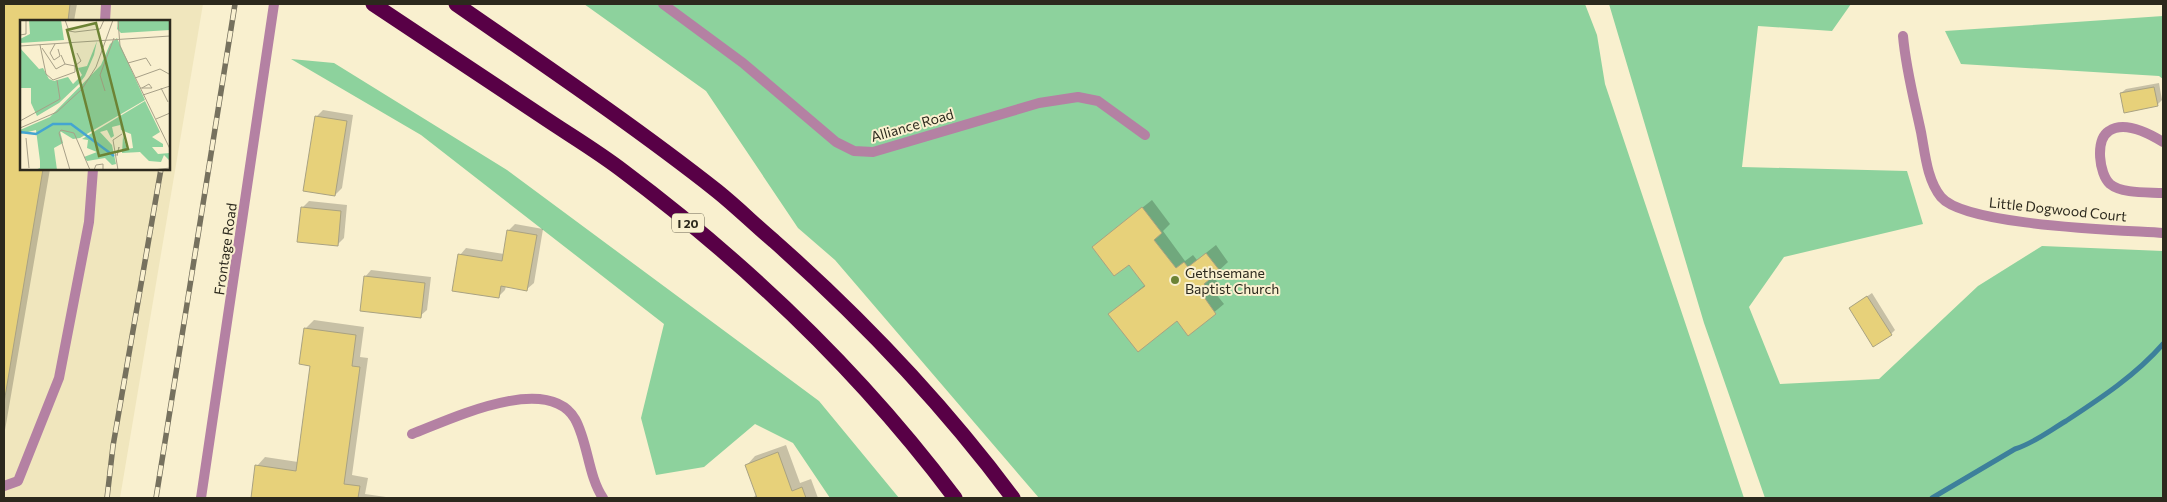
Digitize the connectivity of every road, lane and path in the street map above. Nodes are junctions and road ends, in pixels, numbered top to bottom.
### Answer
1 (106, 4) edge
2 (274, 4) edge
3 (373, 4) edge
4 (456, 4) edge
5 (663, 4) edge
6 (105, 20) edge
7 (1903, 36) dead end
8 (1145, 135) dead end
9 (2163, 142) edge
10 (93, 170) edge
11 (2163, 193) edge
12 (2163, 233) edge
13 (412, 434) dead end
14 (4, 486) edge
15 (201, 498) edge
16 (603, 498) edge
17 (955, 498) edge
18 (1014, 498) edge

1 - 6 street
2 - 15 street, Frontage Road
3 - 17 highway, I 20
4 - 18 highway
5 - 8 street, Alliance Road
7 - 12 street, Little Dogwood Court
9 - 11 street
10 - 14 street
13 - 16 street

